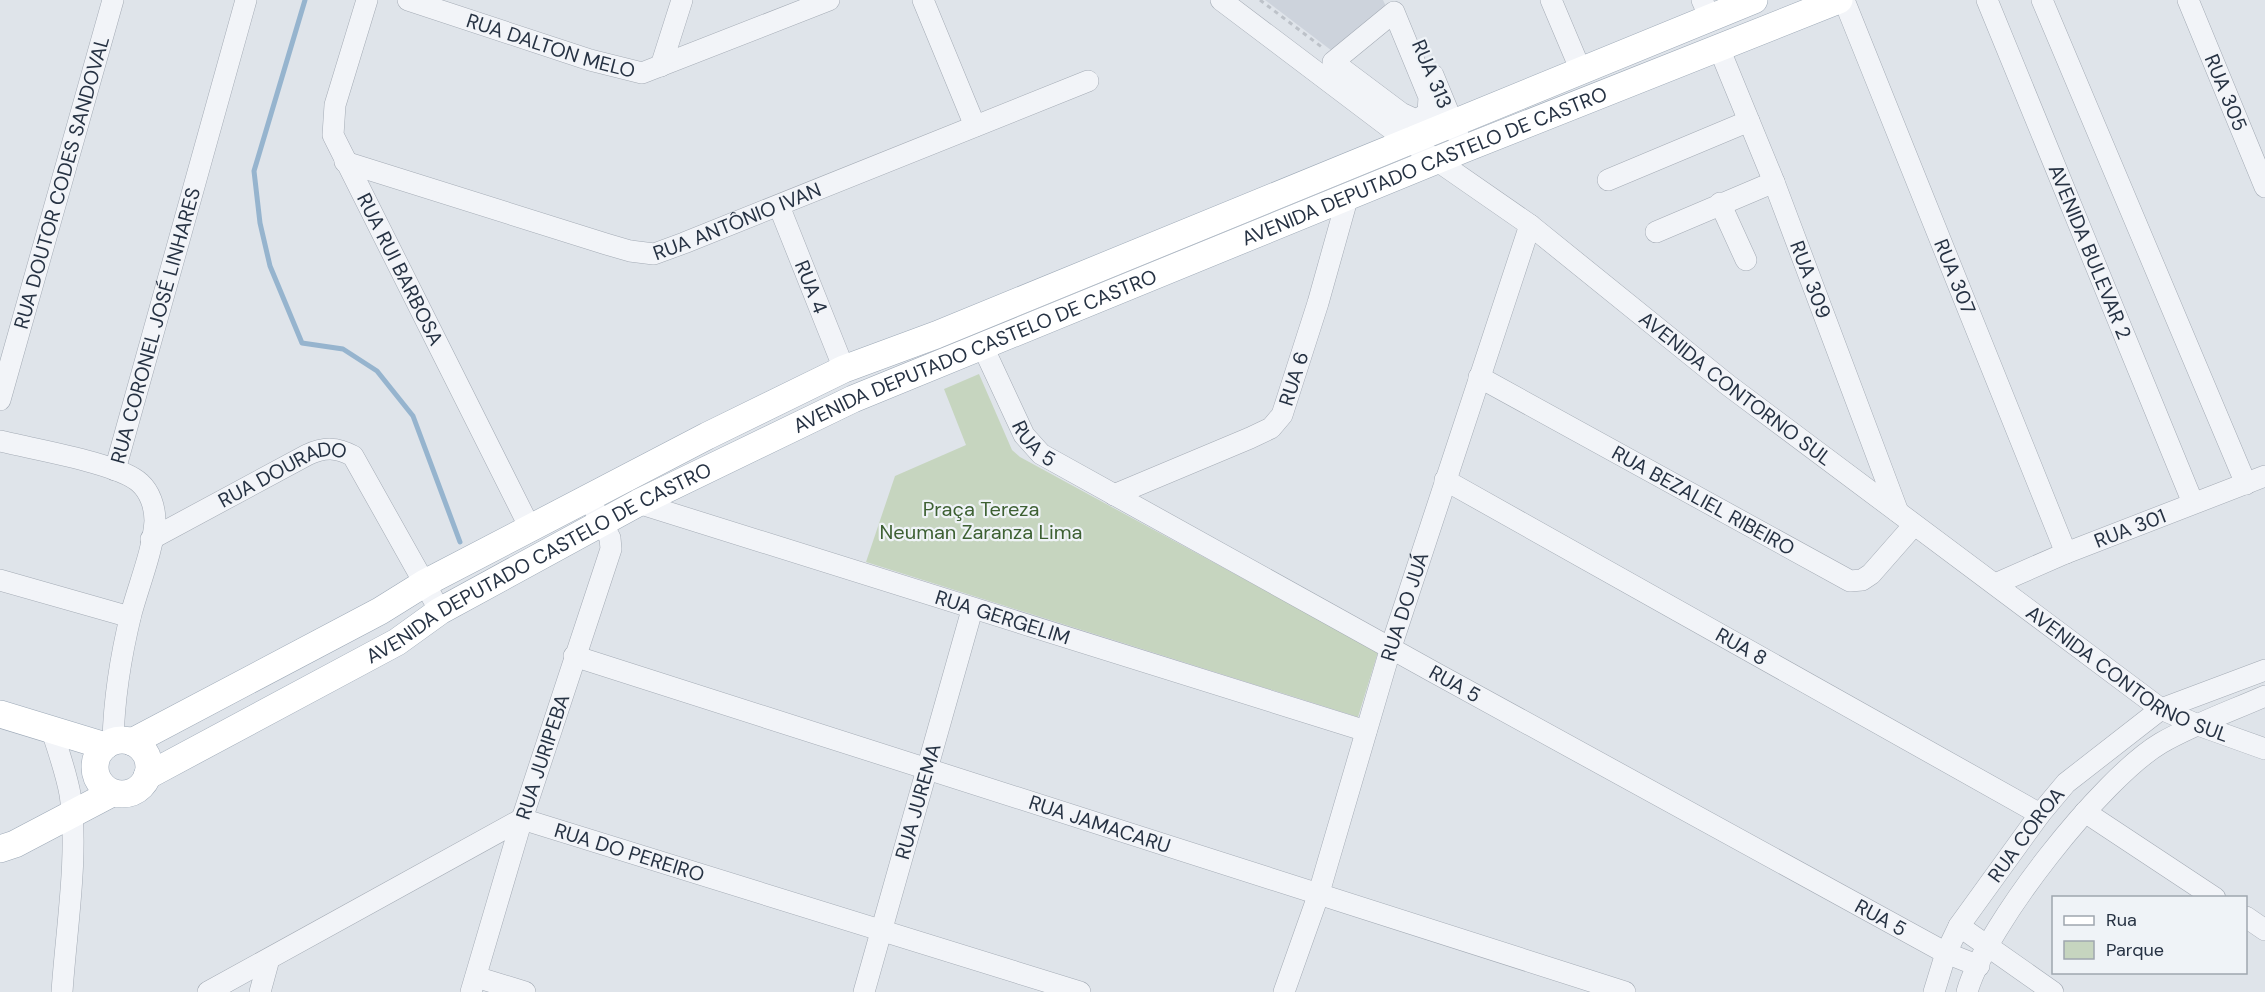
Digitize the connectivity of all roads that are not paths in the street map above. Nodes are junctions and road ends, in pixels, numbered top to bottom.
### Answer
1 (113, 0) edge
2 (246, 0) edge
3 (367, 0) edge
4 (408, 0) edge
5 (682, 0) edge
6 (829, 0) edge
7 (923, 0) edge
8 (1221, 0) edge
9 (1401, 0) edge
10 (1551, 0) edge
11 (1754, 0) edge
12 (1839, 0) edge
13 (1844, 0) edge
14 (1987, 0) edge
15 (2042, 0) edge
16 (2188, 0) edge
17 (1706, 9) edge
18 (1719, 48) junction
19 (1340, 57) joint
20 (661, 66) junction
21 (1581, 70) junction
22 (1088, 81) dead end
23 (1749, 121) junction
24 (1452, 122) junction
25 (975, 126) junction
26 (1408, 140) junction
27 (1464, 149) junction
28 (1436, 160) junction
29 (345, 162) junction
30 (1608, 180) dead end
31 (1774, 182) junction
32 (2265, 187) edge
33 (1348, 196) junction
34 (1720, 203) junction
35 (779, 206) junction
36 (1530, 225) junction
37 (1656, 232) dead end
38 (1746, 260) dead end
39 (983, 347) junction
40 (844, 369) junction
41 (1479, 377) junction
42 (0, 400) edge
43 (0, 441) edge
44 (115, 470) junction
45 (1445, 480) junction
46 (2255, 480) edge
47 (1114, 495) junction
48 (588, 497) junction
49 (638, 503) junction
50 (2193, 503) junction
51 (1906, 518) junction
52 (602, 523) junction
53 (530, 528) junction
54 (151, 539) junction
55 (2066, 553) junction
56 (0, 580) edge
57 (425, 583) junction
58 (1995, 584) junction
59 (972, 610) junction
60 (380, 611) junction
61 (440, 611) junction
62 (130, 617) junction
63 (397, 642) junction
64 (1391, 647) junction
65 (574, 656) junction
66 (2265, 670) edge
67 (2265, 696) edge
68 (2161, 709) junction
69 (0, 714) edge
70 (2198, 725) junction
71 (51, 728) junction
72 (1366, 731) junction
73 (116, 743) junction
74 (2265, 749) edge
75 (928, 766) junction
76 (147, 776) junction
77 (112, 793) junction
78 (2085, 812) junction
79 (72, 814) junction
80 (2040, 814) junction
81 (522, 819) junction
82 (0, 849) edge
83 (1318, 896) junction
84 (2213, 896) edge
85 (2247, 918) edge
86 (1959, 926) junction
87 (882, 930) junction
88 (2265, 930) edge
89 (1946, 953) junction
90 (1984, 957) junction
91 (269, 959) junction
92 (473, 984) edge
93 (62, 992) edge
94 (208, 992) edge
95 (260, 992) edge
96 (525, 992) edge
97 (864, 992) edge
98 (1080, 992) edge
99 (1284, 992) edge
100 (1625, 992) edge
101 (1934, 992) edge
102 (1967, 992) edge
103 (2053, 992) edge

1 - 42 street, RUA DOUTOR CODES SANDOVAL
2 - 44 street, RUA CORONEL JOSÉ LINHARES
3 - 29 street, RUA RUI BARBOSA
4 - 20 street, RUA DALTON MELO
5 - 20 street
6 - 20 street, RUA DALTON MELO
7 - 25 street
8 - 26 street, AVENIDA CONTORNO SUL
9 - 24 street, RUA 313
10 - 21 street
11 - 17 main road, AVENIDA DEPUTADO CASTELO DE CASTRO
12 - 18 main road, AVENIDA DEPUTADO CASTELO DE CASTRO
13 - 55 street, RUA 307
14 - 50 street, AVENIDA BULEVAR 2
15 - 46 street
16 - 32 street, RUA 305
17 - 21 main road, AVENIDA DEPUTADO CASTELO DE CASTRO
18 - 23 street, RUA 309
18 - 27 main road, AVENIDA DEPUTADO CASTELO DE CASTRO
19 - 19 street
21 - 24 main road, AVENIDA DEPUTADO CASTELO DE CASTRO
22 - 25 street, RUA ANTÔNIO IVAN
23 - 30 street
23 - 31 street, RUA 309
24 - 26 main road, AVENIDA DEPUTADO CASTELO DE CASTRO
24 - 27 street, RUA 313
25 - 35 street, RUA ANTÔNIO IVAN
26 - 28 street, AVENIDA CONTORNO SUL
26 - 40 main road, AVENIDA DEPUTADO CASTELO DE CASTRO
27 - 28 main road, AVENIDA DEPUTADO CASTELO DE CASTRO
28 - 33 main road, AVENIDA DEPUTADO CASTELO DE CASTRO
28 - 36 street, AVENIDA CONTORNO SUL
29 - 35 street, RUA ANTÔNIO IVAN
29 - 53 street, RUA RUI BARBOSA
31 - 34 street
31 - 51 street, RUA 309
33 - 39 main road, AVENIDA DEPUTADO CASTELO DE CASTRO
33 - 47 street, RUA 6
34 - 37 street
34 - 38 street
35 - 40 street, RUA 4
36 - 41 street, RUA DO JUÁ
36 - 51 street, AVENIDA CONTORNO SUL
39 - 47 street, RUA 5
39 - 49 main road, AVENIDA DEPUTADO CASTELO DE CASTRO
40 - 48 main road, AVENIDA DEPUTADO CASTELO DE CASTRO
41 - 45 street, RUA DO JUÁ
41 - 51 street, RUA BEZALIEL RIBEIRO
43 - 44 street
44 - 54 street, RUA CORONEL JOSÉ LINHARES
45 - 64 street, RUA DO JUÁ
45 - 80 street, RUA 8
46 - 50 street, RUA 301
47 - 64 street, RUA 5
48 - 52 street, RUA JURIPEBA
48 - 53 main road, AVENIDA DEPUTADO CASTELO DE CASTRO
49 - 52 main road, AVENIDA DEPUTADO CASTELO DE CASTRO
49 - 59 street, RUA GERGELIM
50 - 55 street, RUA 301
51 - 58 street, AVENIDA CONTORNO SUL
52 - 61 main road, AVENIDA DEPUTADO CASTELO DE CASTRO
52 - 65 street, RUA JURIPEBA
53 - 57 main road, AVENIDA DEPUTADO CASTELO DE CASTRO
54 - 57 street, RUA DOURADO
54 - 62 street, RUA CORONEL JOSÉ LINHARES
55 - 58 street, RUA 301
56 - 62 street
57 - 60 main road, AVENIDA DEPUTADO CASTELO DE CASTRO
57 - 61 street, RUA DOURADO
58 - 68 street, AVENIDA CONTORNO SUL
59 - 72 street, RUA GERGELIM
59 - 75 street, RUA JUREMA
60 - 63 main road
60 - 73 main road, AVENIDA DEPUTADO CASTELO DE CASTRO
61 - 63 main road, AVENIDA DEPUTADO CASTELO DE CASTRO
62 - 73 street, RUA CORONEL JOSÉ LINHARES
63 - 76 main road, AVENIDA DEPUTADO CASTELO DE CASTRO
64 - 72 street, RUA DO JUÁ
64 - 89 street, RUA 5
65 - 75 street, RUA JAMACARU
65 - 81 street, RUA JURIPEBA
66 - 68 street, RUA COROA
67 - 70 street, RUA COROA
68 - 70 street, AVENIDA CONTORNO SUL
68 - 80 street, RUA COROA
69 - 71 main road
70 - 74 street, AVENIDA CONTORNO SUL
70 - 78 street, RUA COROA
71 - 73 main road
71 - 79 street
72 - 83 street, RUA DO JUÁ
73 - 76 main road
73 - 77 main road
75 - 83 street, RUA JAMACARU
75 - 87 street, RUA JUREMA
76 - 77 main road
77 - 79 main road
78 - 84 street
78 - 90 street, RUA COROA
79 - 82 main road
79 - 93 street
80 - 86 street, RUA COROA
81 - 87 street, RUA DO PEREIRO
81 - 91 street
81 - 92 street, RUA JURIPEBA
83 - 99 street, RUA DO JUÁ
83 - 100 street, RUA JAMACARU
85 - 88 street
86 - 89 street, RUA COROA
86 - 90 street
87 - 97 street, RUA JUREMA
87 - 98 street, RUA DO PEREIRO
89 - 90 street, RUA 5
89 - 101 street, RUA COROA
90 - 102 street, RUA COROA
90 - 103 street, RUA 5
91 - 94 street
91 - 95 street
92 - 96 street

